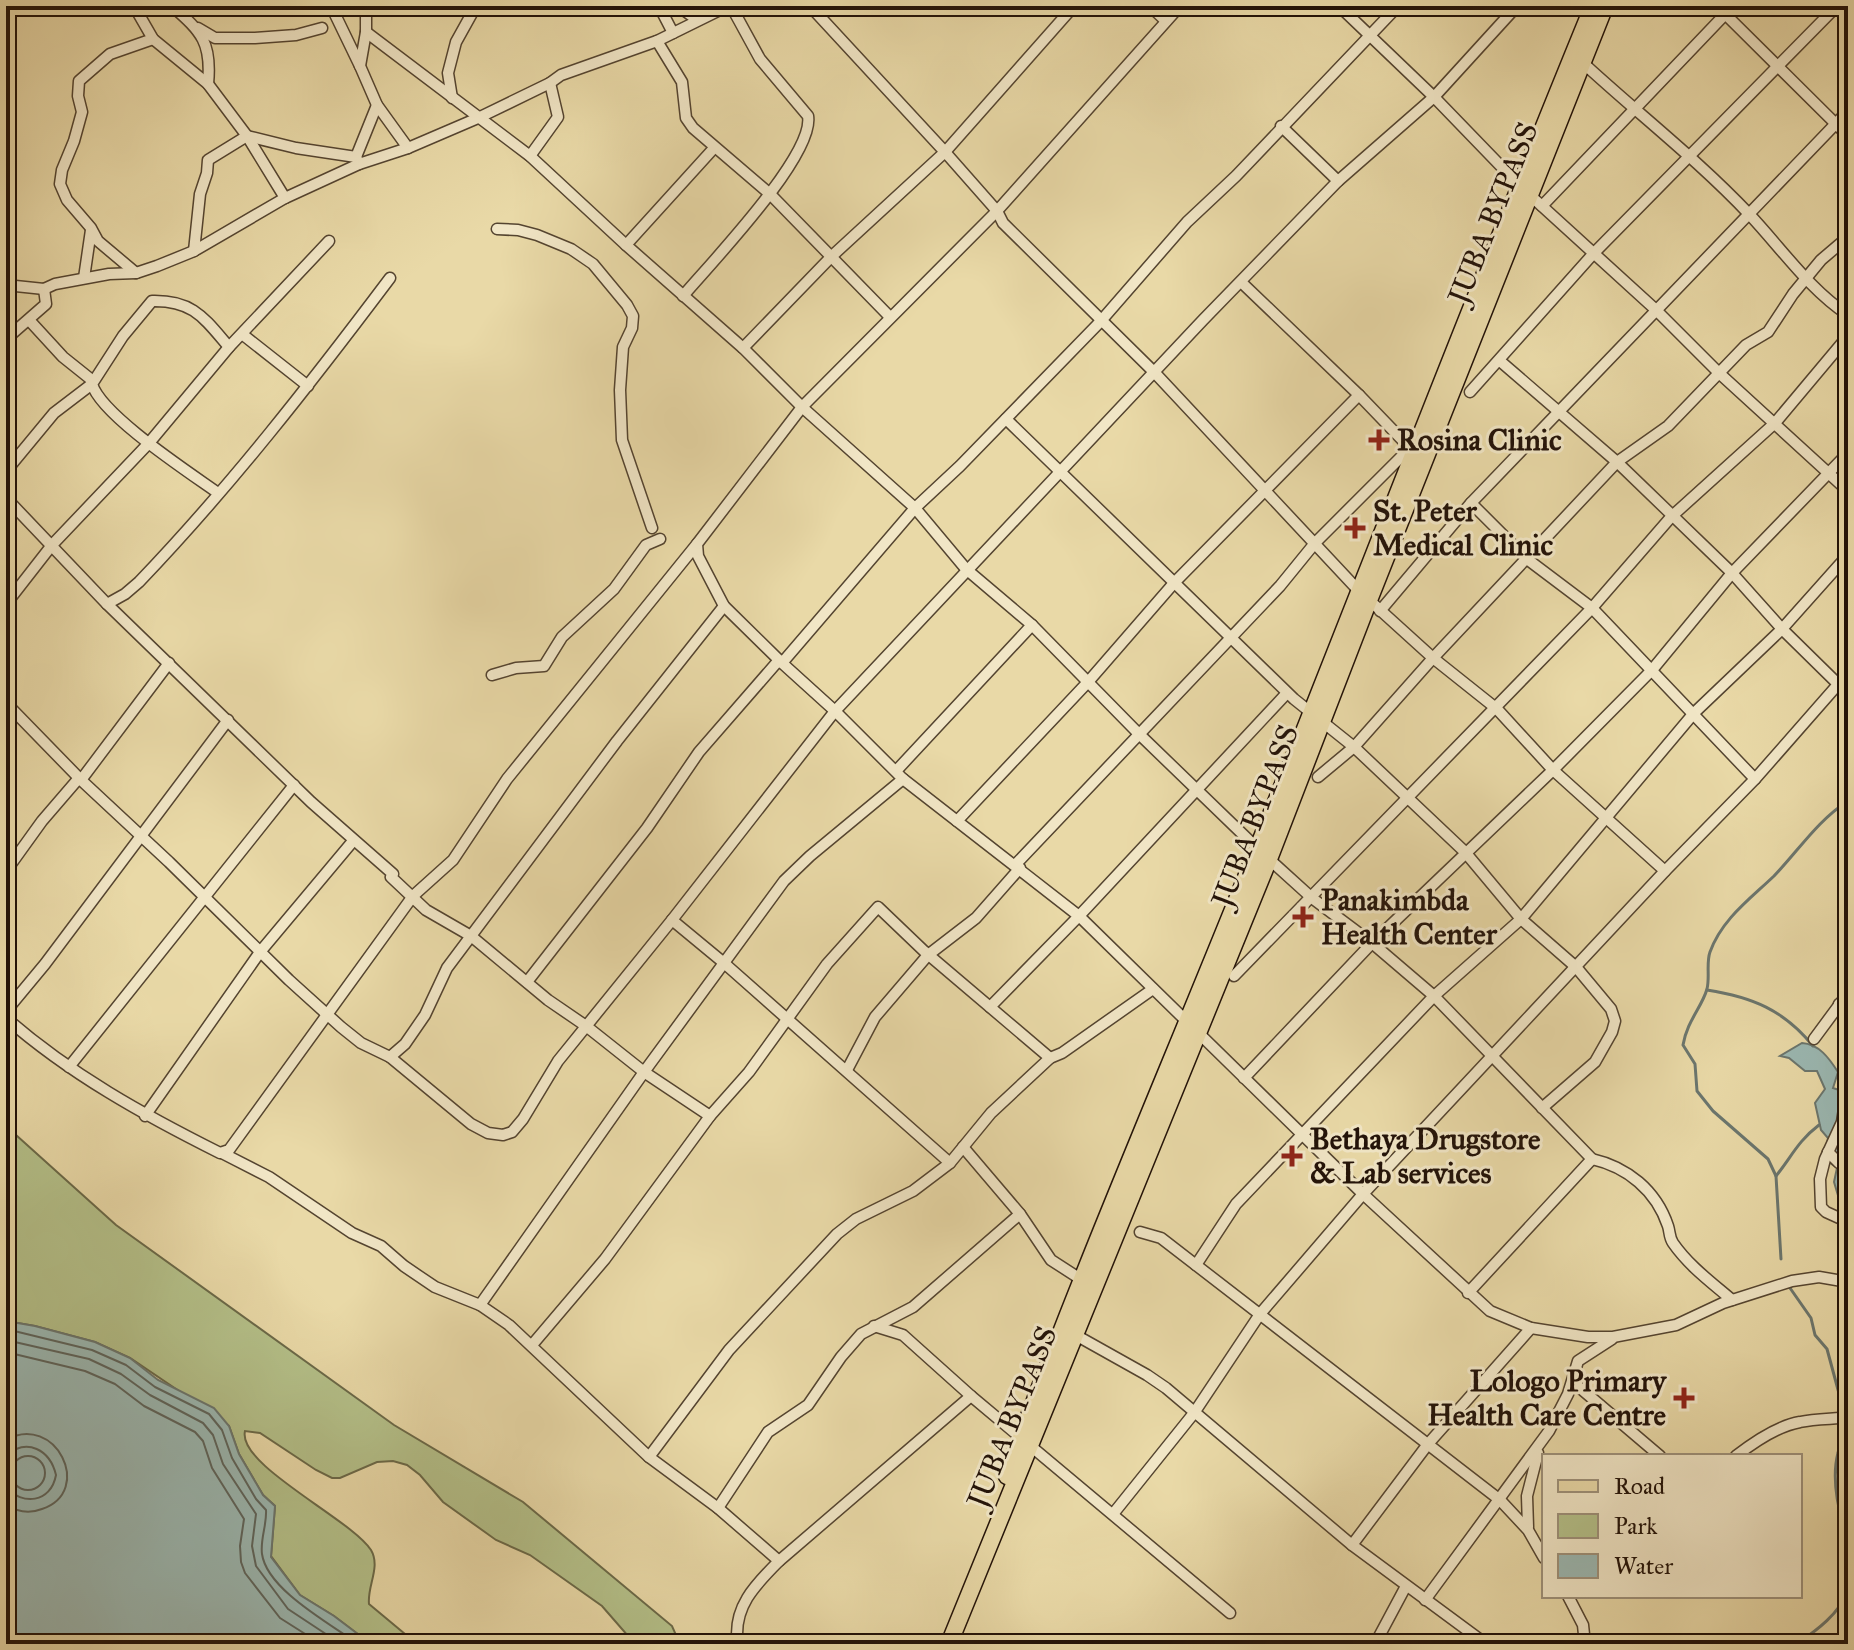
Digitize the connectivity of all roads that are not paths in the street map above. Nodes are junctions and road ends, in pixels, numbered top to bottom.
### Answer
1 (134, 6) edge
2 (172, 6) edge
3 (331, 6) edge
4 (366, 6) edge
5 (476, 6) edge
6 (659, 6) edge
7 (678, 6) edge
8 (729, 6) edge
9 (810, 6) edge
10 (1074, 6) edge
11 (1150, 6) edge
12 (1180, 6) edge
13 (1339, 6) edge
14 (1398, 6) edge
15 (1516, 6) edge
16 (1593, 6) edge
17 (1605, 6) edge
18 (1717, 6) edge
19 (1733, 6) edge
20 (1837, 6) edge
21 (141, 11) edge
22 (1724, 15) junction
23 (696, 19) junction
24 (1166, 21) junction
25 (198, 28) junction
26 (322, 28) dead end
27 (366, 32) junction
28 (673, 33) junction
29 (1368, 35) junction
30 (153, 39) junction
31 (657, 41) junction
32 (1578, 58) junction
33 (360, 66) junction
34 (1777, 67) junction
35 (550, 83) junction
36 (208, 84) junction
37 (1434, 97) junction
38 (452, 98) junction
39 (377, 105) junction
40 (1634, 110) junction
41 (1848, 111) edge
42 (478, 118) junction
43 (1835, 124) junction
44 (1281, 126) junction
45 (247, 136) junction
46 (1848, 136) edge
47 (408, 148) junction
48 (714, 148) junction
49 (945, 152) junction
50 (530, 156) junction
51 (1689, 157) junction
52 (357, 161) junction
53 (1338, 181) junction
54 (770, 194) junction
55 (1531, 196) junction
56 (285, 198) junction
57 (997, 211) junction
58 (1749, 214) junction
59 (91, 228) junction
60 (497, 229) dead end
61 (1848, 237) edge
62 (329, 241) dead end
63 (626, 245) junction
64 (194, 251) junction
65 (1594, 253) junction
66 (832, 256) junction
67 (136, 273) junction
68 (84, 278) junction
69 (390, 278) dead end
70 (1806, 280) junction
71 (1241, 282) junction
72 (6, 285) edge
73 (44, 289) junction
74 (683, 296) junction
75 (1656, 310) junction
76 (1848, 315) edge
77 (890, 317) junction
78 (29, 320) junction
79 (1100, 322) junction
80 (242, 334) junction
81 (1848, 336) edge
82 (6, 339) edge
83 (229, 347) junction
84 (743, 348) junction
85 (1500, 361) junction
86 (1155, 373) junction
87 (1719, 373) junction
88 (93, 383) junction
89 (308, 386) junction
90 (1470, 392) dead end
91 (1359, 395) junction
92 (802, 407) junction
93 (1557, 413) junction
94 (1006, 419) junction
95 (1775, 423) junction
96 (149, 443) junction
97 (1413, 448) junction
98 (1848, 453) edge
99 (1617, 462) junction
100 (6, 471) edge
101 (1060, 472) junction
102 (1827, 473) junction
103 (1265, 490) junction
104 (1848, 491) edge
105 (218, 493) junction
106 (1471, 503) junction
107 (8, 504) edge
108 (915, 508) junction
109 (1671, 517) junction
110 (652, 528) dead end
111 (660, 539) dead end
112 (1315, 543) junction
113 (697, 544) junction
114 (52, 545) junction
115 (1848, 555) edge
116 (1527, 559) junction
117 (966, 569) junction
118 (1732, 573) junction
119 (1174, 583) junction
120 (1369, 600) junction
121 (6, 604) edge
122 (107, 604) junction
123 (724, 606) junction
124 (1592, 608) junction
125 (1032, 625) junction
126 (1782, 629) junction
127 (1231, 638) junction
128 (1433, 658) junction
129 (780, 661) junction
130 (169, 663) junction
131 (1652, 670) junction
132 (1848, 673) edge
133 (492, 675) dead end
134 (1088, 682) junction
135 (1838, 684) junction
136 (1287, 693) junction
137 (6, 703) edge
138 (1497, 709) junction
139 (835, 711) junction
140 (1694, 713) junction
141 (1315, 717) junction
142 (228, 720) junction
143 (1138, 733) junction
144 (1354, 747) junction
145 (1553, 770) junction
146 (899, 775) junction
147 (1318, 777) dead end
148 (80, 779) junction
149 (1755, 779) junction
150 (294, 785) junction
151 (1197, 789) junction
152 (1406, 797) junction
153 (1607, 818) junction
154 (957, 821) junction
155 (141, 835) junction
156 (353, 841) junction
157 (1465, 852) junction
158 (1263, 854) junction
159 (1017, 866) junction
160 (6, 871) edge
161 (1665, 871) junction
162 (413, 896) junction
163 (204, 897) junction
164 (1312, 898) junction
165 (1079, 916) junction
166 (1521, 919) junction
167 (672, 920) junction
168 (471, 936) junction
169 (1372, 943) junction
170 (260, 952) junction
171 (928, 955) junction
172 (724, 963) junction
173 (1576, 967) junction
174 (1234, 976) dead end
175 (527, 982) junction
176 (1153, 989) junction
177 (1848, 993) edge
178 (1434, 996) junction
179 (1839, 1004) junction
180 (990, 1007) junction
181 (6, 1011) edge
182 (326, 1013) junction
183 (6, 1018) edge
184 (787, 1021) junction
185 (1848, 1022) edge
186 (586, 1026) junction
187 (1194, 1027) junction
188 (1814, 1039) dead end
189 (390, 1057) junction
190 (1493, 1057) junction
191 (1050, 1058) junction
192 (69, 1067) junction
193 (847, 1070) junction
194 (644, 1072) junction
195 (1244, 1078) junction
196 (1848, 1083) edge
197 (1542, 1108) junction
198 (145, 1116) junction
199 (710, 1116) junction
200 (1302, 1134) junction
201 (963, 1147) junction
202 (1828, 1152) junction
203 (222, 1153) junction
204 (1592, 1159) junction
205 (1848, 1160) edge
206 (950, 1163) junction
207 (1363, 1194) junction
208 (1020, 1214) junction
209 (1848, 1222) edge
210 (1140, 1232) dead end
211 (1196, 1265) junction
212 (1082, 1280) junction
213 (1848, 1282) edge
214 (1468, 1293) junction
215 (1732, 1300) junction
216 (480, 1305) junction
217 (1260, 1314) junction
218 (874, 1326) junction
219 (1531, 1328) junction
220 (1069, 1332) junction
221 (1613, 1337) junction
222 (532, 1345) junction
223 (1573, 1382) junction
224 (971, 1396) junction
225 (1194, 1413) junction
226 (1840, 1418) dead end
227 (1026, 1442) junction
228 (1428, 1444) junction
229 (1541, 1444) junction
230 (1653, 1454) edge
231 (1739, 1454) edge
232 (649, 1457) junction
233 (1500, 1500) junction
234 (718, 1508) junction
235 (1113, 1514) junction
236 (1528, 1530) junction
237 (1352, 1545) junction
238 (1542, 1554) edge
239 (779, 1561) junction
240 (1406, 1586) junction
241 (1569, 1598) edge
242 (1425, 1600) junction
243 (1230, 1613) dead end
244 (738, 1644) edge
245 (948, 1644) edge
246 (1375, 1644) edge
247 (1486, 1644) edge
248 (1585, 1644) edge

1 - 21 street
2 - 25 street
3 - 33 street
4 - 27 street
5 - 38 street
6 - 28 street
7 - 23 street
8 - 23 street
8 - 54 street
9 - 49 street
10 - 49 street
11 - 24 street
12 - 24 street
13 - 29 street
14 - 29 street
15 - 37 street
16 - 32 main road, JUBA BYPASS
17 - 32 main road, JUBA BYPASS
18 - 22 street
19 - 22 street
20 - 34 street
21 - 30 street
22 - 34 street
22 - 40 street
23 - 28 street
24 - 57 street
25 - 26 street
25 - 36 street
27 - 33 street
27 - 38 street
28 - 31 street
29 - 37 street
29 - 44 street
30 - 36 street
30 - 59 street
31 - 35 street
31 - 48 street
32 - 40 street
32 - 55 main road, JUBA BYPASS
33 - 39 street
34 - 43 street
34 - 51 street
35 - 42 street
35 - 50 street
36 - 45 street
37 - 53 street
37 - 55 street
38 - 42 street
39 - 47 street
39 - 52 street
40 - 51 street
40 - 55 street
41 - 43 street
42 - 47 street
42 - 50 street
43 - 46 street
43 - 58 street
44 - 53 street
44 - 79 street
45 - 52 street
45 - 56 street
45 - 64 street
47 - 52 street
48 - 54 street
48 - 63 street
49 - 57 street
49 - 66 street
50 - 63 street
51 - 58 street
51 - 65 street
52 - 56 street
53 - 71 street
54 - 66 street
54 - 74 street
55 - 65 street
55 - 97 main road, JUBA BYPASS
55 - 120 main road, JUBA BYPASS
56 - 64 street
57 - 77 street
57 - 79 street
58 - 70 street
58 - 75 street
59 - 67 street
59 - 68 street
60 - 110 street
61 - 70 street
62 - 80 street
63 - 74 street
64 - 67 street
65 - 75 street
65 - 85 street
66 - 77 street
66 - 84 street
67 - 68 street
68 - 73 street
69 - 89 street
70 - 76 street
70 - 87 street
71 - 86 street
71 - 91 street
72 - 73 street
73 - 78 street
74 - 84 street
75 - 87 street
75 - 93 street
77 - 92 street
78 - 82 street
78 - 88 street
79 - 86 street
79 - 94 street
80 - 83 street
80 - 89 street
81 - 95 street
83 - 88 street
83 - 96 street
84 - 92 street
85 - 90 street
85 - 93 street
86 - 101 street
86 - 103 street
87 - 95 street
87 - 99 street
88 - 96 street
88 - 100 street
89 - 105 street
91 - 97 street
91 - 103 street
92 - 108 street
92 - 113 street
93 - 99 street
93 - 106 street
94 - 101 street
94 - 108 street
95 - 102 street
95 - 109 street
96 - 105 street
96 - 114 street
97 - 112 street
97 - 120 main road, JUBA BYPASS
98 - 102 street
99 - 109 street
99 - 116 street
101 - 117 street
101 - 119 street
102 - 104 street
102 - 118 street
103 - 112 street
103 - 119 street
105 - 122 street
106 - 116 street
106 - 120 street
107 - 114 street
108 - 117 street
108 - 129 street
109 - 118 street
109 - 124 street
111 - 133 street
112 - 120 street
112 - 127 street
113 - 123 street
113 - 162 street
114 - 121 street
114 - 122 street
115 - 126 street
116 - 124 street
116 - 128 street
117 - 125 street
117 - 139 street
118 - 126 street
118 - 131 street
119 - 127 street
119 - 134 street
120 - 128 street
120 - 141 main road, JUBA BYPASS
122 - 130 street
123 - 129 street
123 - 168 street
124 - 131 street
124 - 138 street
125 - 134 street
125 - 146 street
126 - 135 street
126 - 140 street
127 - 136 street
127 - 143 street
128 - 138 street
128 - 144 street
129 - 139 street
129 - 175 street
130 - 142 street
130 - 148 street
131 - 140 street
131 - 145 street
132 - 135 street
134 - 143 street
134 - 154 street
135 - 149 street
136 - 141 street
136 - 151 street
137 - 148 street
138 - 145 street
138 - 152 street
139 - 146 street
139 - 167 street
140 - 149 street
140 - 153 street
141 - 144 street
141 - 158 main road, JUBA BYPASS
142 - 150 street
142 - 155 street
143 - 151 street
143 - 159 street
144 - 147 street
144 - 152 street
145 - 153 street
145 - 157 street
146 - 154 street
146 - 172 street
148 - 155 street
148 - 160 street
149 - 161 street
150 - 156 street
150 - 163 street
151 - 158 street
151 - 165 street
152 - 157 street
152 - 164 street
153 - 161 street
153 - 166 street
154 - 159 street
155 - 163 street
155 - 181 street
156 - 162 street
156 - 170 street
157 - 166 street
157 - 169 street
158 - 164 street
158 - 187 main road, JUBA BYPASS
159 - 165 street
159 - 171 street
161 - 173 street
162 - 168 street
162 - 182 street
163 - 170 street
163 - 192 street
164 - 169 street
164 - 174 street
165 - 176 street
165 - 180 street
166 - 173 street
166 - 178 street
167 - 172 street
167 - 186 street
168 - 175 street
168 - 189 street
169 - 178 street
169 - 195 street
170 - 182 street
170 - 198 street
171 - 180 street
171 - 184 street
171 - 193 street
172 - 184 street
172 - 194 street
173 - 190 street
173 - 197 street
175 - 186 street
176 - 187 street
176 - 191 street
177 - 179 street
178 - 190 street
178 - 200 street
179 - 185 street
179 - 188 street
180 - 191 street
182 - 189 street
182 - 203 street
183 - 192 street
184 - 193 street
184 - 199 street
186 - 189 street
186 - 194 street
187 - 195 street
187 - 212 main road, JUBA BYPASS
187 - 220 main road, JUBA BYPASS
190 - 197 street
190 - 207 street
191 - 201 street
192 - 198 street
193 - 206 street
194 - 199 street
194 - 216 street
195 - 200 street
196 - 202 street
197 - 204 street
198 - 203 street
199 - 222 street
200 - 207 street
200 - 211 street
201 - 206 street
201 - 208 street
202 - 205 street
202 - 209 street
203 - 216 street
204 - 214 street
204 - 215 street
206 - 232 street
207 - 214 street
207 - 217 street
208 - 212 street
208 - 218 street
210 - 211 street
211 - 217 street
212 - 220 main road, JUBA BYPASS
213 - 215 street
214 - 219 street
215 - 221 street
216 - 222 street
217 - 225 street
217 - 228 street
218 - 224 street
218 - 234 street
219 - 221 street
219 - 228 street
220 - 225 street
220 - 227 main road, JUBA BYPASS
221 - 223 street
222 - 232 street
223 - 229 street
223 - 230 street
224 - 227 street
224 - 239 street
225 - 235 street
225 - 237 street
226 - 231 street
227 - 235 street
227 - 245 main road, JUBA BYPASS
228 - 233 street
228 - 237 street
229 - 233 street
229 - 236 street
232 - 234 street
233 - 236 street
233 - 242 street
234 - 239 street
235 - 243 street
236 - 238 street
237 - 240 street
239 - 244 street
240 - 242 street
240 - 246 street
241 - 248 street
242 - 247 street

